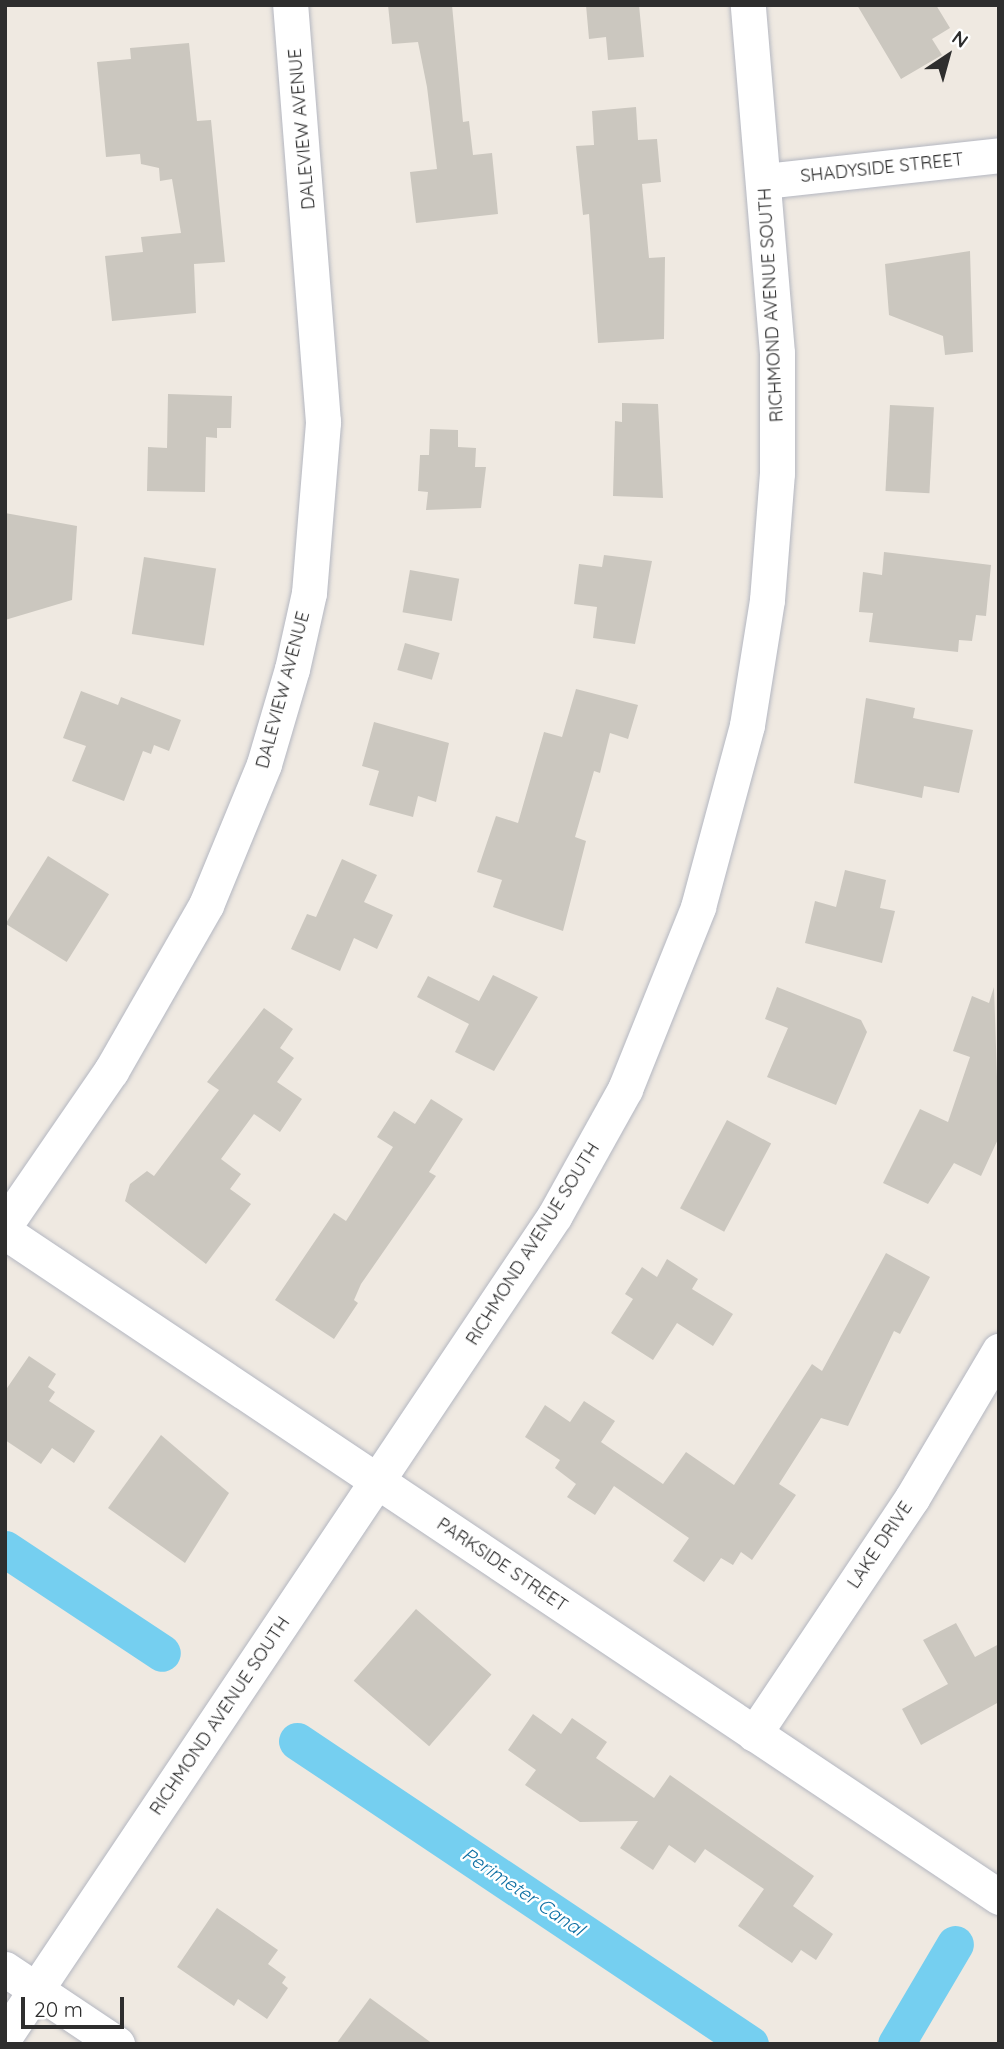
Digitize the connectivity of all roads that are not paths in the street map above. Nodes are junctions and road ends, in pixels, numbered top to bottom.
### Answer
1 (290, 5) edge
2 (748, 5) edge
3 (999, 155) edge
4 (765, 181) junction
5 (5, 1225) edge
6 (5, 1232) edge
7 (999, 1351) edge
8 (377, 1481) junction
9 (754, 1734) junction
10 (999, 1897) edge
11 (5, 1969) edge
12 (36, 1990) junction
13 (5, 2036) edge
14 (117, 2044) edge

1 - 5 street, DALEVIEW AVENUE
2 - 4 street, RICHMOND AVENUE SOUTH
3 - 4 street, SHADYSIDE STREET
4 - 8 street, RICHMOND AVENUE SOUTH
6 - 8 street, PARKSIDE STREET
7 - 9 street, LAKE DRIVE
8 - 9 street, PARKSIDE STREET
8 - 12 street, RICHMOND AVENUE SOUTH
9 - 10 street, PARKSIDE STREET
11 - 12 street
12 - 13 street, RICHMOND AVENUE SOUTH
12 - 14 street

